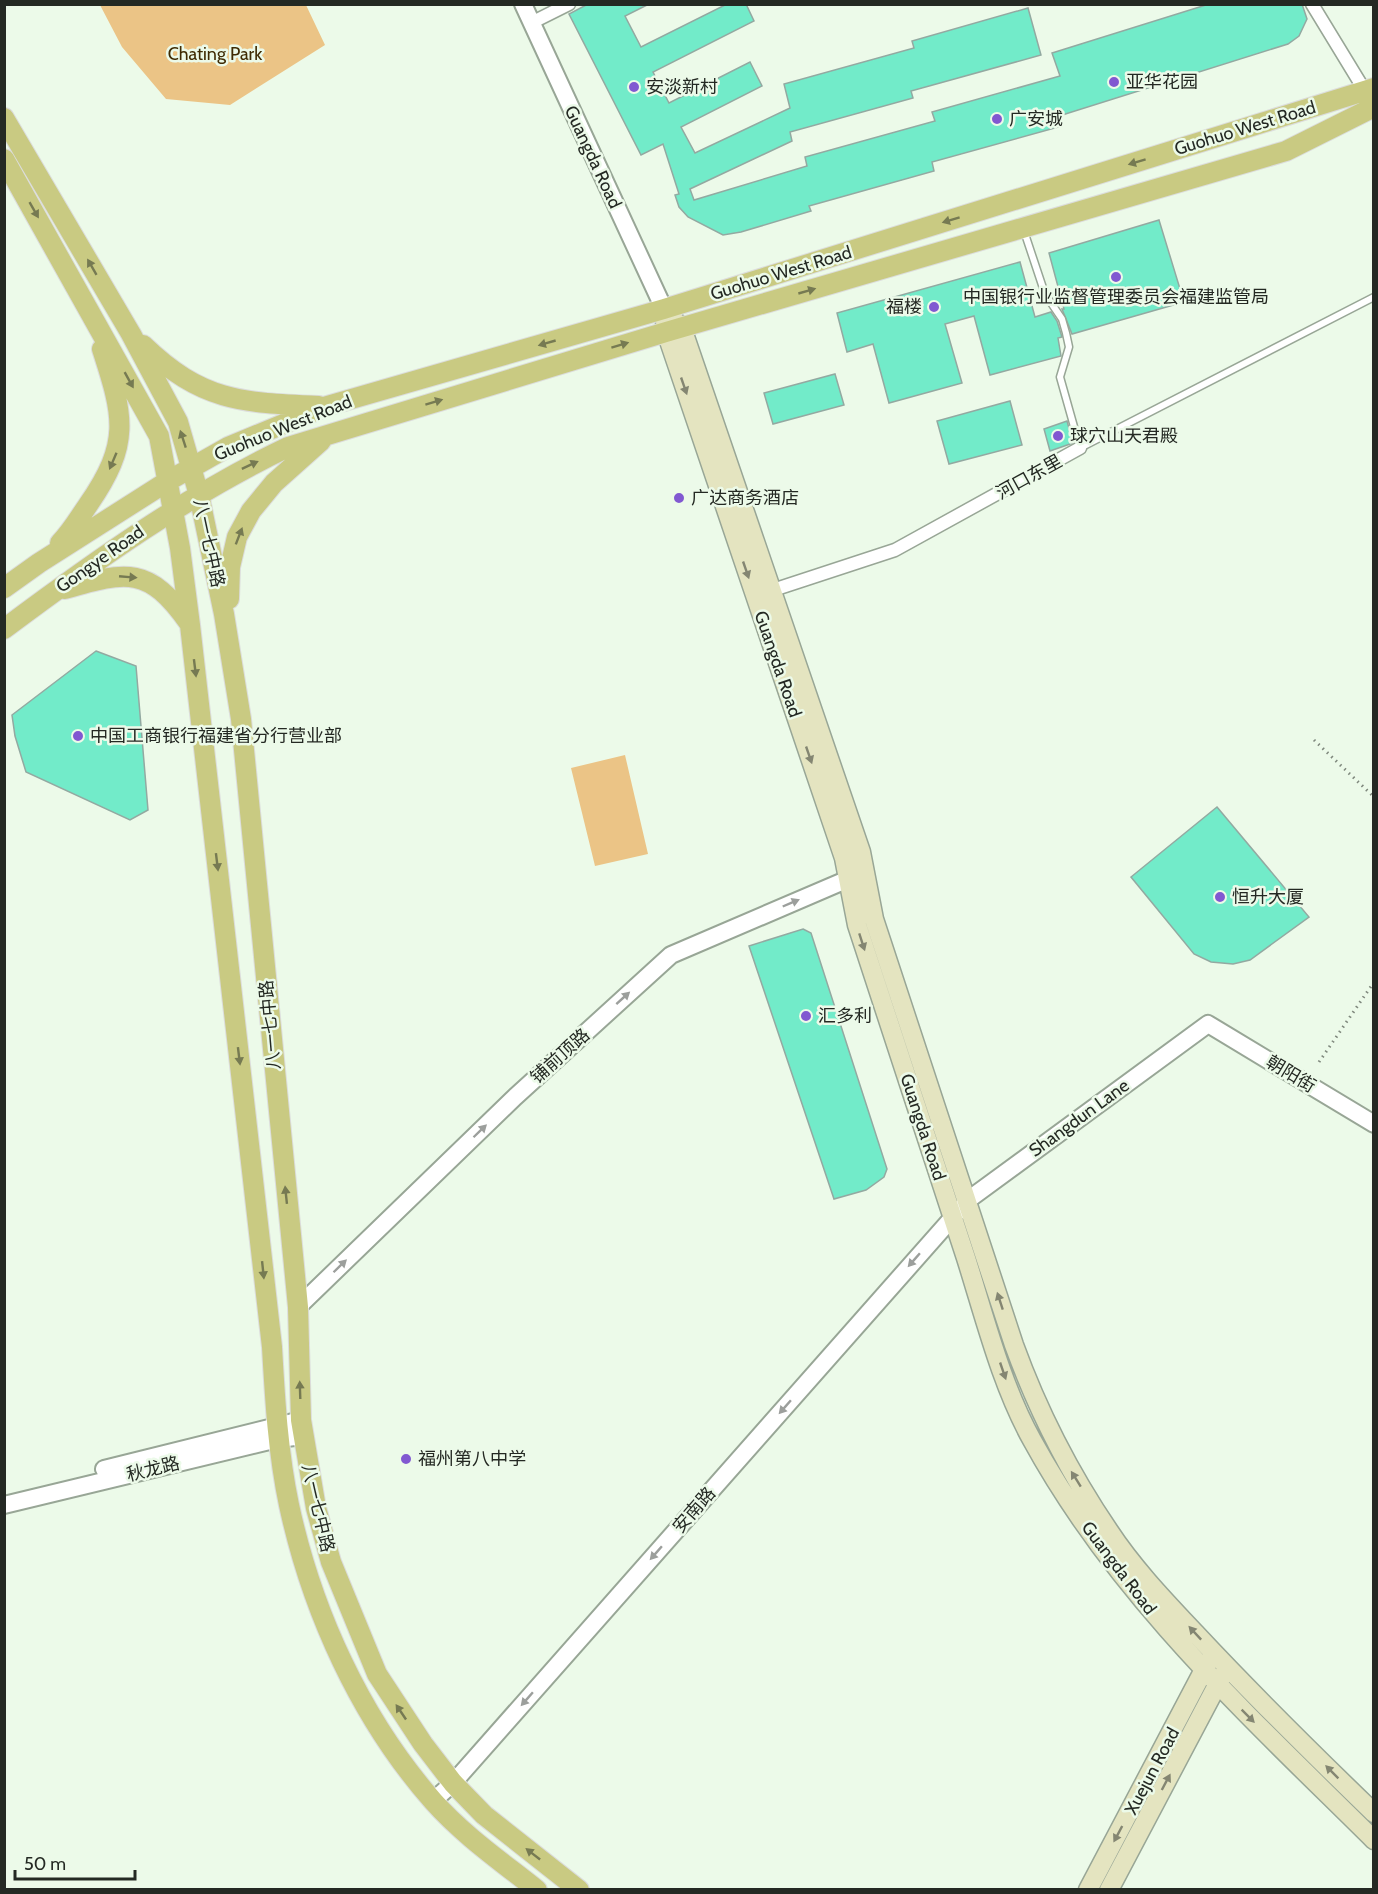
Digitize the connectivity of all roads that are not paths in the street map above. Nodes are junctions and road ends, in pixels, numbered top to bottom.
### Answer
1 (522, 4) edge
2 (568, 4) edge
3 (1312, 4) edge
4 (531, 23) junction
5 (1371, 95) edge
6 (4, 118) edge
7 (4, 159) edge
8 (1023, 228) junction
9 (1374, 297) edge
10 (87, 303) junction
11 (664, 309) junction
12 (674, 330) junction
13 (131, 334) junction
14 (327, 406) junction
15 (327, 435) junction
16 (1080, 448) junction
17 (192, 467) junction
18 (168, 481) junction
19 (199, 495) junction
20 (173, 511) junction
21 (39, 563) junction
22 (4, 588) edge
23 (773, 590) junction
24 (51, 594) junction
25 (224, 614) junction
26 (190, 625) junction
27 (4, 629) edge
28 (866, 872) junction
29 (849, 878) junction
30 (1208, 1024) joint
31 (1374, 1124) edge
32 (968, 1200) junction
33 (952, 1216) junction
34 (298, 1307) junction
35 (302, 1428) junction
36 (277, 1432) junction
37 (4, 1494) edge
38 (4, 1505) edge
39 (1213, 1652) junction
40 (1226, 1667) junction
41 (1204, 1672) junction
42 (1217, 1685) junction
43 (453, 1783) junction
44 (434, 1801) junction
45 (1374, 1813) edge
46 (1374, 1840) edge
47 (537, 1890) edge
48 (579, 1890) edge
49 (1088, 1890) edge
50 (1109, 1890) edge

1 - 4 street, Guangda Road
2 - 4 street
3 - 5 street
4 - 11 street, Guangda Road
5 - 8 main road, Guohuo West Road
5 -> 11 main road, Guohuo West Road
13 -> 6 main road, 八一七中路
7 -> 10 main road, 八一七中路
12 -> 8 main road, Guohuo West Road
8 - 16 lane
9 - 16 lane, 河口东里
10 -> 18 main road, 八一七中路
10 -> 21 main road
11 - 12 main road, Guangda Road
11 -> 14 main road, Guohuo West Road
15 -> 12 main road, Guohuo West Road
12 - 23 main road, Guangda Road
12 -> 29 main road, Guangda Road
13 - 14 main road
17 -> 13 main road, 八一七中路
14 - 17 main road, Guohuo West Road
19 -> 15 main road, Guohuo West Road
25 -> 15 main road
16 - 23 street, 河口东里
17 - 18 main road, Gongye Road
17 - 19 main road, 八一七中路
18 - 20 main road, 八一七中路
18 - 21 main road, Gongye Road
19 - 20 main road, Gongye Road
19 - 25 main road, 八一七中路
20 - 24 main road, Gongye Road
20 - 26 main road, 八一七中路
21 - 22 main road, Gongye Road
23 - 28 main road, Guangda Road
24 -> 26 main road
24 - 27 main road, Gongye Road
34 -> 25 main road, 八一七中路
26 -> 36 main road, 八一七中路
28 - 29 street, 铺前顶路
28 - 32 main road, Guangda Road
29 -> 33 main road, Guangda Road
34 -> 29 street, 铺前顶路
30 - 31 street, 朝阳街
30 - 32 street, Shangdun Lane
32 - 33 street, Shangdun Lane
39 -> 32 main road, Guangda Road
33 -> 41 main road, Guangda Road
33 -> 43 street, 安南路
35 -> 34 main road, 八一七中路
35 - 36 street, 秋龙路
43 -> 35 main road, 八一七中路
36 - 37 street, 秋龙路
36 - 38 street, 秋龙路
36 - 44 main road, 八一七中路
39 - 40 main road, Guangda Road
39 - 41 main road, Xuejun Road
40 - 42 main road, Xuejun Road
45 -> 40 main road, Guangda Road
41 - 42 main road, Guangda Road
41 -> 49 main road, Xuejun Road
42 -> 46 main road, Guangda Road
50 -> 42 main road, Xuejun Road
43 - 44 street, 安南路
48 -> 43 main road, 八一七中路
44 - 47 main road, 八一七中路

